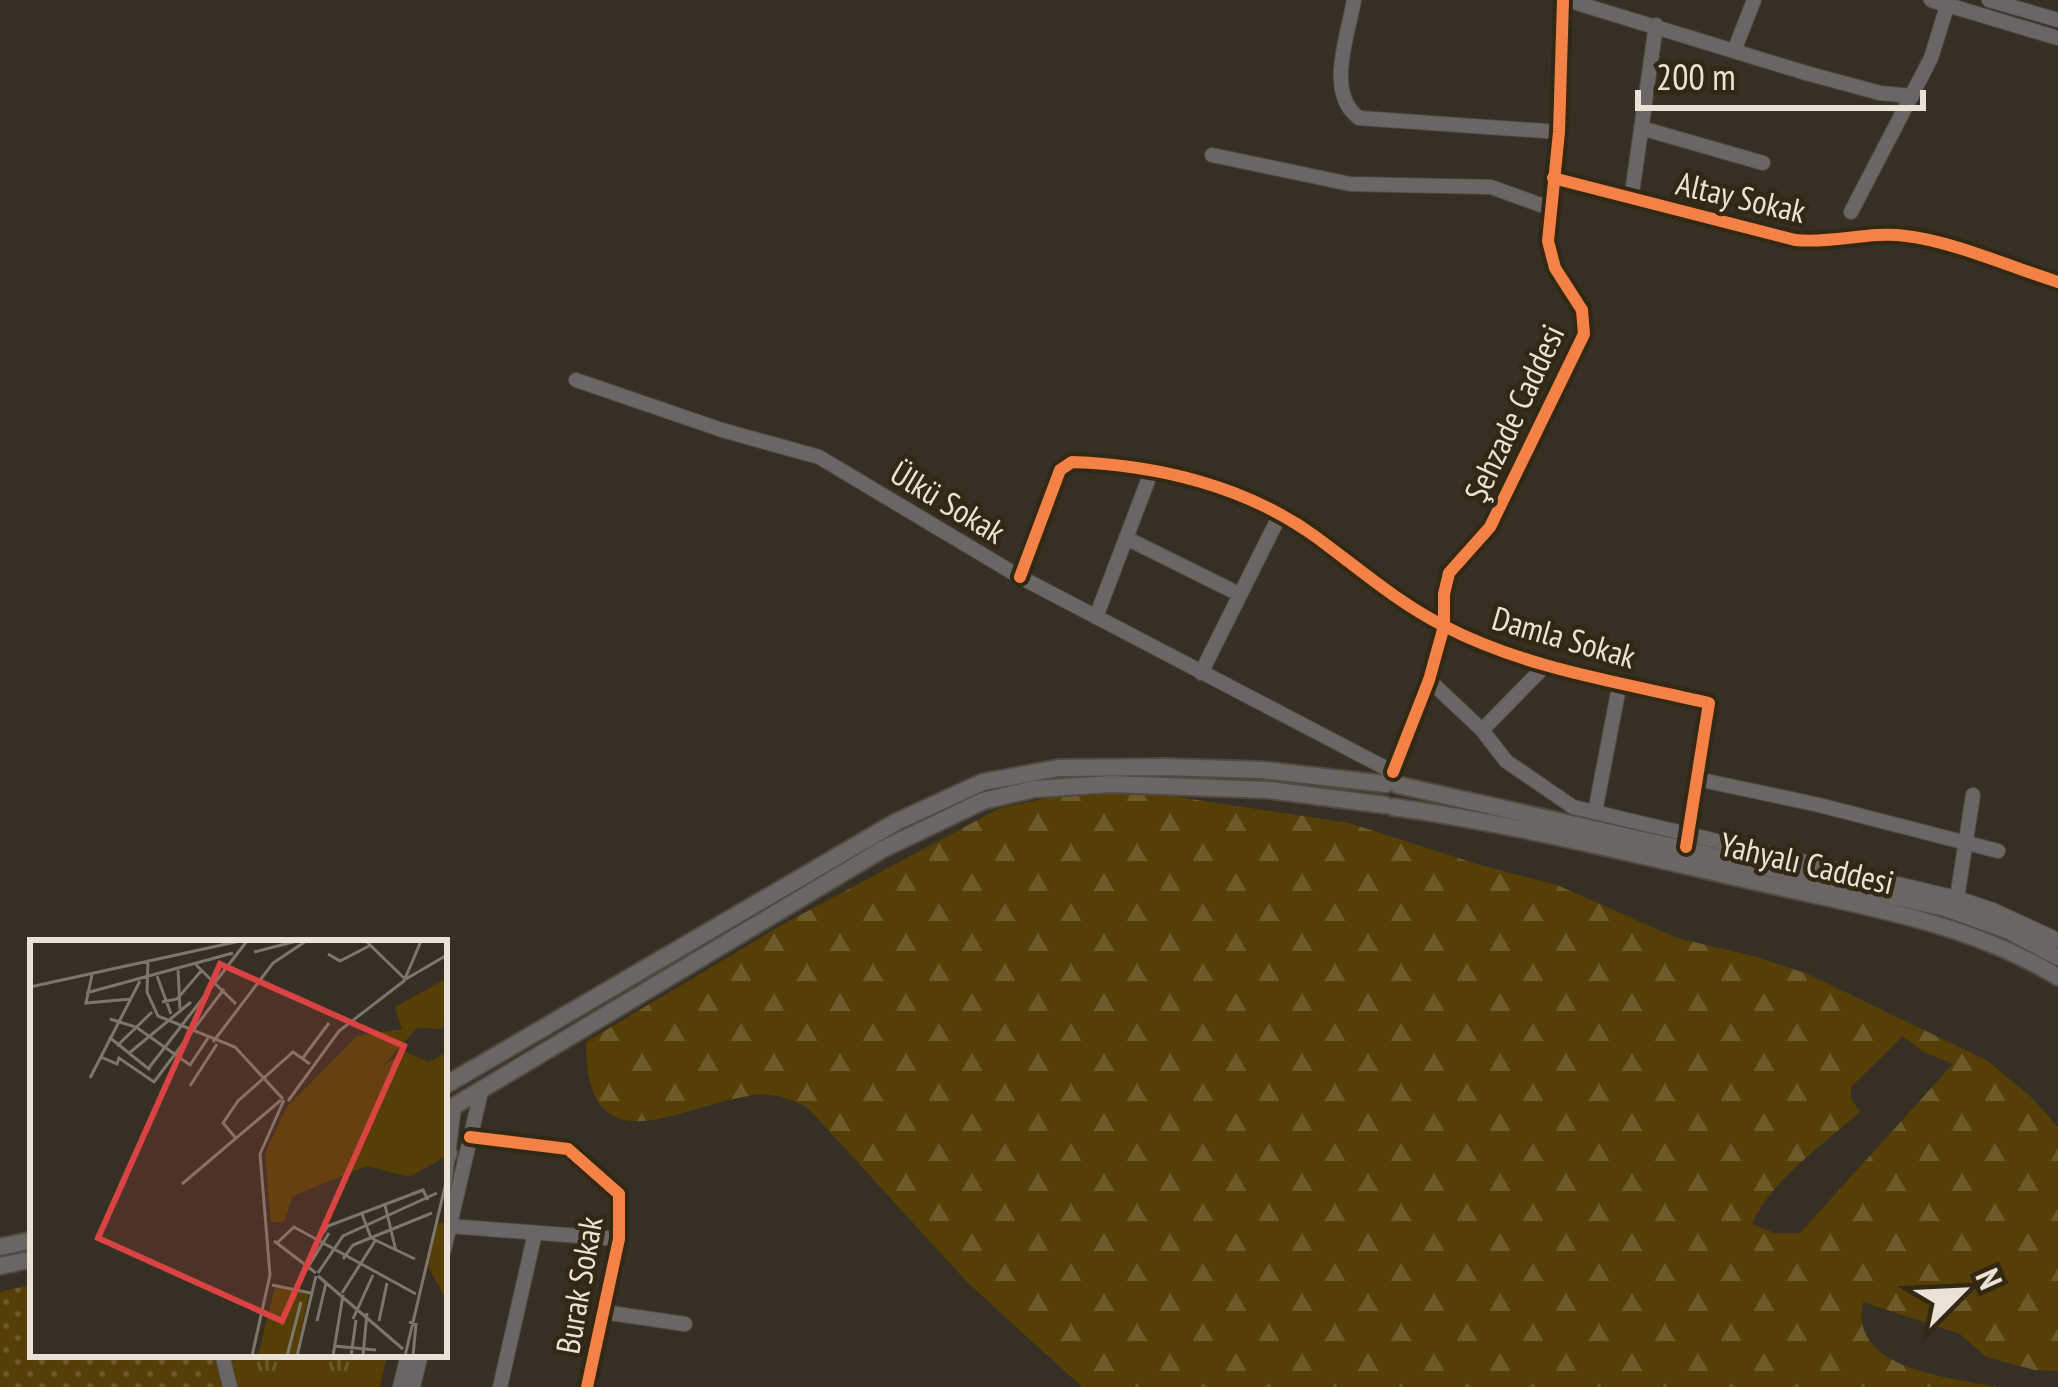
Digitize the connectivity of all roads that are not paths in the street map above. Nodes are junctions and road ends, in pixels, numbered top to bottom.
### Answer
1 (1354, 0) edge
2 (1565, 0) edge
3 (1754, 0) edge
4 (1930, 0) edge
5 (1989, 0) edge
6 (1949, 2) edge
7 (2058, 20) edge
8 (1656, 25) junction
9 (2058, 38) edge
10 (1734, 52) junction
11 (1912, 96) junction
12 (1641, 128) junction
13 (1559, 132) junction
14 (1212, 155) dead end
15 (1763, 163) dead end
16 (1553, 178) junction
17 (1631, 200) junction
18 (1552, 208) junction
19 (1851, 212) dead end
20 (2058, 282) edge
21 (576, 380) dead end
22 (1152, 470) junction
23 (1280, 515) junction
24 (1126, 538) junction
25 (1020, 577) junction
26 (1239, 594) junction
27 (1096, 617) junction
28 (1444, 626) junction
29 (1545, 667) junction
30 (1201, 673) junction
31 (1429, 680) junction
32 (1620, 682) junction
33 (1482, 730) junction
34 (1697, 779) junction
35 (1393, 781) junction
36 (1973, 795) dead end
37 (1389, 806) junction
38 (1595, 812) junction
39 (1687, 840) junction
40 (1966, 843) junction
41 (1998, 851) dead end
42 (1957, 898) junction
43 (2058, 940) edge
44 (2058, 957) edge
45 (2058, 977) edge
46 (471, 1072) junction
47 (447, 1084) edge
48 (481, 1093) junction
49 (449, 1110) edge
50 (470, 1137) junction
51 (449, 1226) junction
52 (535, 1233) junction
53 (447, 1236) edge
54 (620, 1239) junction
55 (30, 1241) edge
56 (0, 1247) edge
57 (30, 1260) edge
58 (0, 1266) edge
59 (603, 1312) junction
60 (685, 1324) dead end
61 (223, 1357) edge
62 (407, 1357) edge
63 (420, 1357) edge
64 (592, 1386) edge
65 (230, 1387) edge
66 (400, 1387) edge
67 (413, 1387) edge
68 (500, 1387) edge

1 - 13 street
2 - 8 street
2 - 13 street, Şehzade Caddesi
3 - 10 street
4 - 6 street
5 - 7 street
6 - 9 street
6 - 11 street
8 - 10 street
8 - 12 street
10 - 11 street
11 - 19 street
12 - 15 street
12 - 17 street
13 - 16 street, Şehzade Caddesi
14 - 18 street
16 - 17 street, Altay Sokak
16 - 18 street, Şehzade Caddesi
17 - 20 street, Altay Sokak
18 - 28 street, Şehzade Caddesi
21 - 25 street, Ülkü Sokak
22 - 23 street, Damla Sokak
22 - 24 street
22 - 25 street, Damla Sokak
23 - 26 street
23 - 28 street, Damla Sokak
24 - 26 street
24 - 27 street
25 - 27 street, Ülkü Sokak
26 - 30 street
27 - 30 street, Ülkü Sokak
28 - 29 street, Damla Sokak
28 - 31 street, Şehzade Caddesi
29 - 32 street, Damla Sokak
29 - 33 street
30 - 35 street, Ülkü Sokak
31 - 33 street
31 - 35 street, Şehzade Caddesi
32 - 34 street, Damla Sokak
32 - 38 street
33 - 38 street
34 - 39 street, Damla Sokak
34 - 40 street
35 - 37 main road
35 - 39 main road, Yahyalı Caddesi
35 - 46 main road, Yahyalı Caddesi
36 - 40 street
37 - 45 main road, Yahyalı Caddesi
37 - 48 main road, Yahyalı Caddesi
38 - 39 street
39 - 42 street
39 - 44 main road, Yahyalı Caddesi
40 - 41 street
40 - 42 street
42 - 43 street
46 - 47 main road, Yahyalı Caddesi
46 - 48 main road
48 - 49 main road, Yahyalı Caddesi
48 - 50 street
50 - 51 street
50 - 54 street, Burak Sokak
51 - 52 street
51 - 53 street
52 - 54 street
52 - 68 street
54 - 59 street, Burak Sokak
55 - 56 main road
57 - 58 main road
59 - 60 street
59 - 64 street, Burak Sokak
61 - 65 street
62 - 66 street
63 - 67 street

